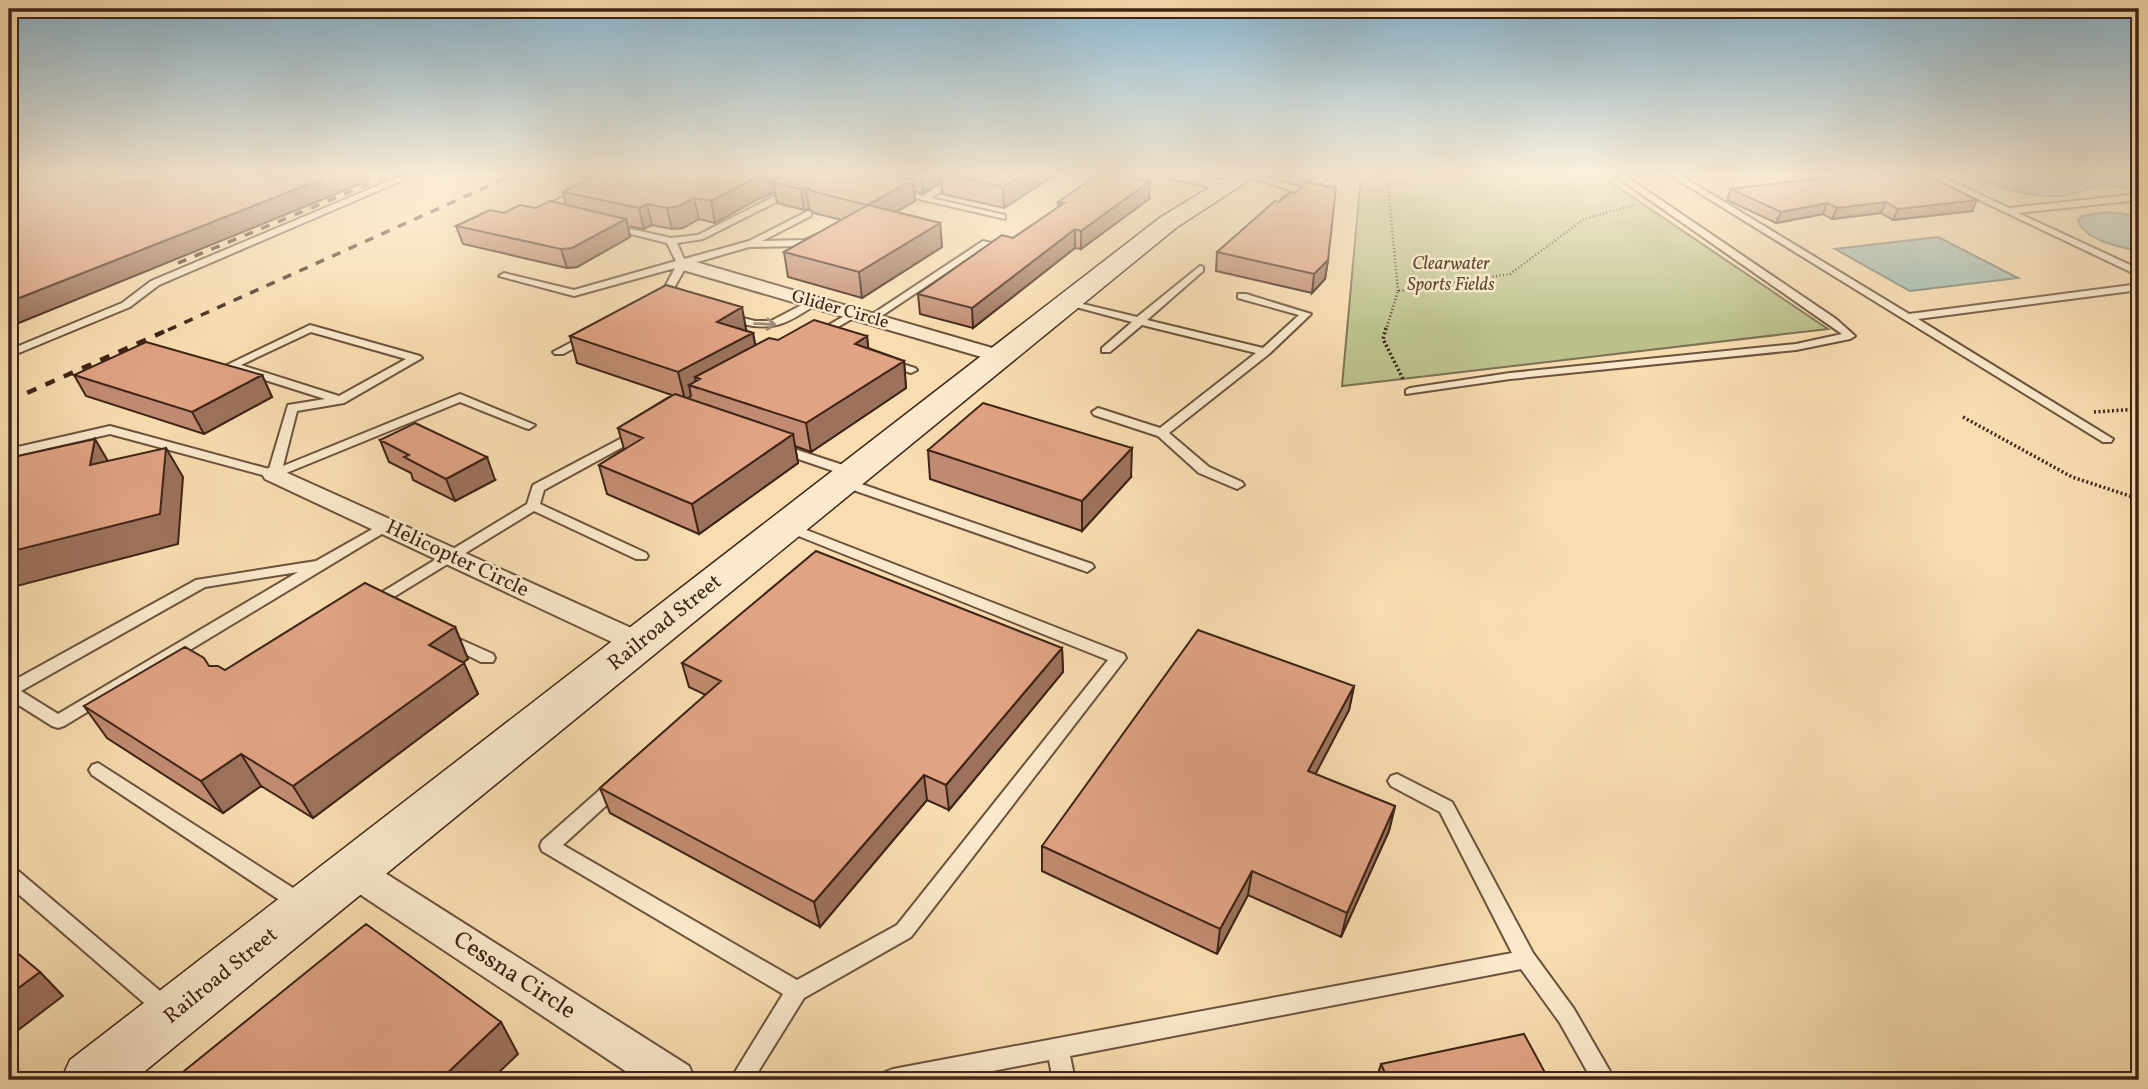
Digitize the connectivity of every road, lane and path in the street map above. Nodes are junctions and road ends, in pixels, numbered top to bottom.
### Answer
1 (291, 226) edge
2 (605, 226) edge
3 (722, 226) edge
4 (785, 226) edge
5 (1164, 226) edge
6 (1392, 226) edge
7 (1575, 226) edge
8 (1691, 226) edge
9 (1758, 226) edge
10 (2039, 226) edge
11 (825, 233) edge
12 (671, 241) junction
13 (986, 243) edge
14 (749, 244) junction
15 (681, 264) junction
16 (1200, 269) dead end
17 (2139, 273) edge
18 (504, 276) dead end
19 (2139, 287) edge
20 (1398, 291) junction
21 (665, 296) junction
22 (1242, 296) dead end
23 (653, 302) edge
24 (813, 302) junction
25 (1066, 303) junction
26 (683, 304) edge
27 (709, 312) edge
28 (862, 316) junction
29 (1908, 317) junction
30 (1139, 321) junction
31 (596, 332) edge
32 (823, 342) edge
33 (1106, 351) dead end
34 (559, 352) dead end
35 (1265, 352) junction
36 (9, 354) edge
37 (999, 356) junction
38 (874, 358) edge
39 (911, 370) dead end
40 (1410, 392) joint
41 (340, 400) junction
42 (2139, 409) edge
43 (1098, 412) dead end
44 (2065, 413) junction
45 (1963, 417) dead end
46 (529, 425) dead end
47 (651, 426) edge
48 (1162, 433) junction
49 (2106, 439) dead end
50 (760, 442) edge
51 (9, 453) edge
52 (274, 474) junction
53 (848, 477) junction
54 (1237, 485) dead end
55 (2139, 499) edge
56 (533, 506) junction
57 (385, 526) junction
58 (786, 526) junction
59 (451, 556) junction
60 (641, 556) dead end
61 (322, 564) junction
62 (1087, 567) dead end
63 (375, 607) edge
64 (437, 633) edge
65 (639, 643) junction
66 (487, 658) dead end
67 (9, 690) edge
68 (98, 770) dead end
69 (632, 772) edge
70 (1397, 781) dead end
71 (353, 871) junction
72 (9, 874) edge
73 (307, 908) junction
74 (1526, 959) junction
75 (797, 991) junction
76 (173, 1014) junction
77 (1058, 1051) junction
78 (90, 1080) edge
79 (674, 1080) edge
80 (741, 1080) edge
81 (893, 1080) edge
82 (1064, 1080) edge
83 (1604, 1080) edge

1 - 36 lane
2 - 12 lane
3 - 12 lane
4 - 14 lane
5 - 25 main road, Railroad Street
6 - 20 path
7 - 20 path
8 - 40 lane
9 - 29 lane
10 - 17 lane
11 - 14 lane
12 - 15 lane
13 - 28 lane
14 - 15 lane
15 - 18 lane
15 - 21 lane
15 - 24 street, Glider Circle
16 - 30 lane
19 - 29 lane
20 - 40 path
21 - 23 lane
21 - 26 lane
22 - 35 lane
27 -> 24 lane
24 - 28 street, Glider Circle
25 - 30 lane
25 - 37 main road, Railroad Street
28 - 32 lane
28 - 37 street, Glider Circle
29 - 44 lane
30 - 33 lane
30 - 35 lane
31 - 34 lane
35 - 48 lane
37 - 53 main road, Railroad Street
38 - 39 lane
41 - 41 lane
41 - 52 lane
42 - 44 path
43 - 48 lane
44 - 49 lane
45 - 55 path
46 - 52 lane
47 - 56 lane
48 - 54 lane
50 - 53 lane
51 - 52 lane
52 - 57 street, Helicopter Circle
53 - 58 main road, Railroad Street
53 - 62 lane
56 - 59 lane
56 - 60 lane
57 - 59 street, Helicopter Circle
57 - 61 lane
58 - 65 main road, Railroad Street
58 - 75 lane
59 - 63 lane
59 - 65 street, Helicopter Circle
61 - 67 lane
61 - 67 lane
64 - 66 lane
65 - 71 main road, Railroad Street
68 - 73 lane
69 - 75 lane
70 - 74 lane
71 - 73 main road, Railroad Street
71 - 79 street, Cessna Circle
72 - 76 lane
73 - 76 main road, Railroad Street
74 - 77 lane
74 - 83 lane
75 - 80 lane
76 - 78 main road, Railroad Street
77 - 81 lane
77 - 82 lane

